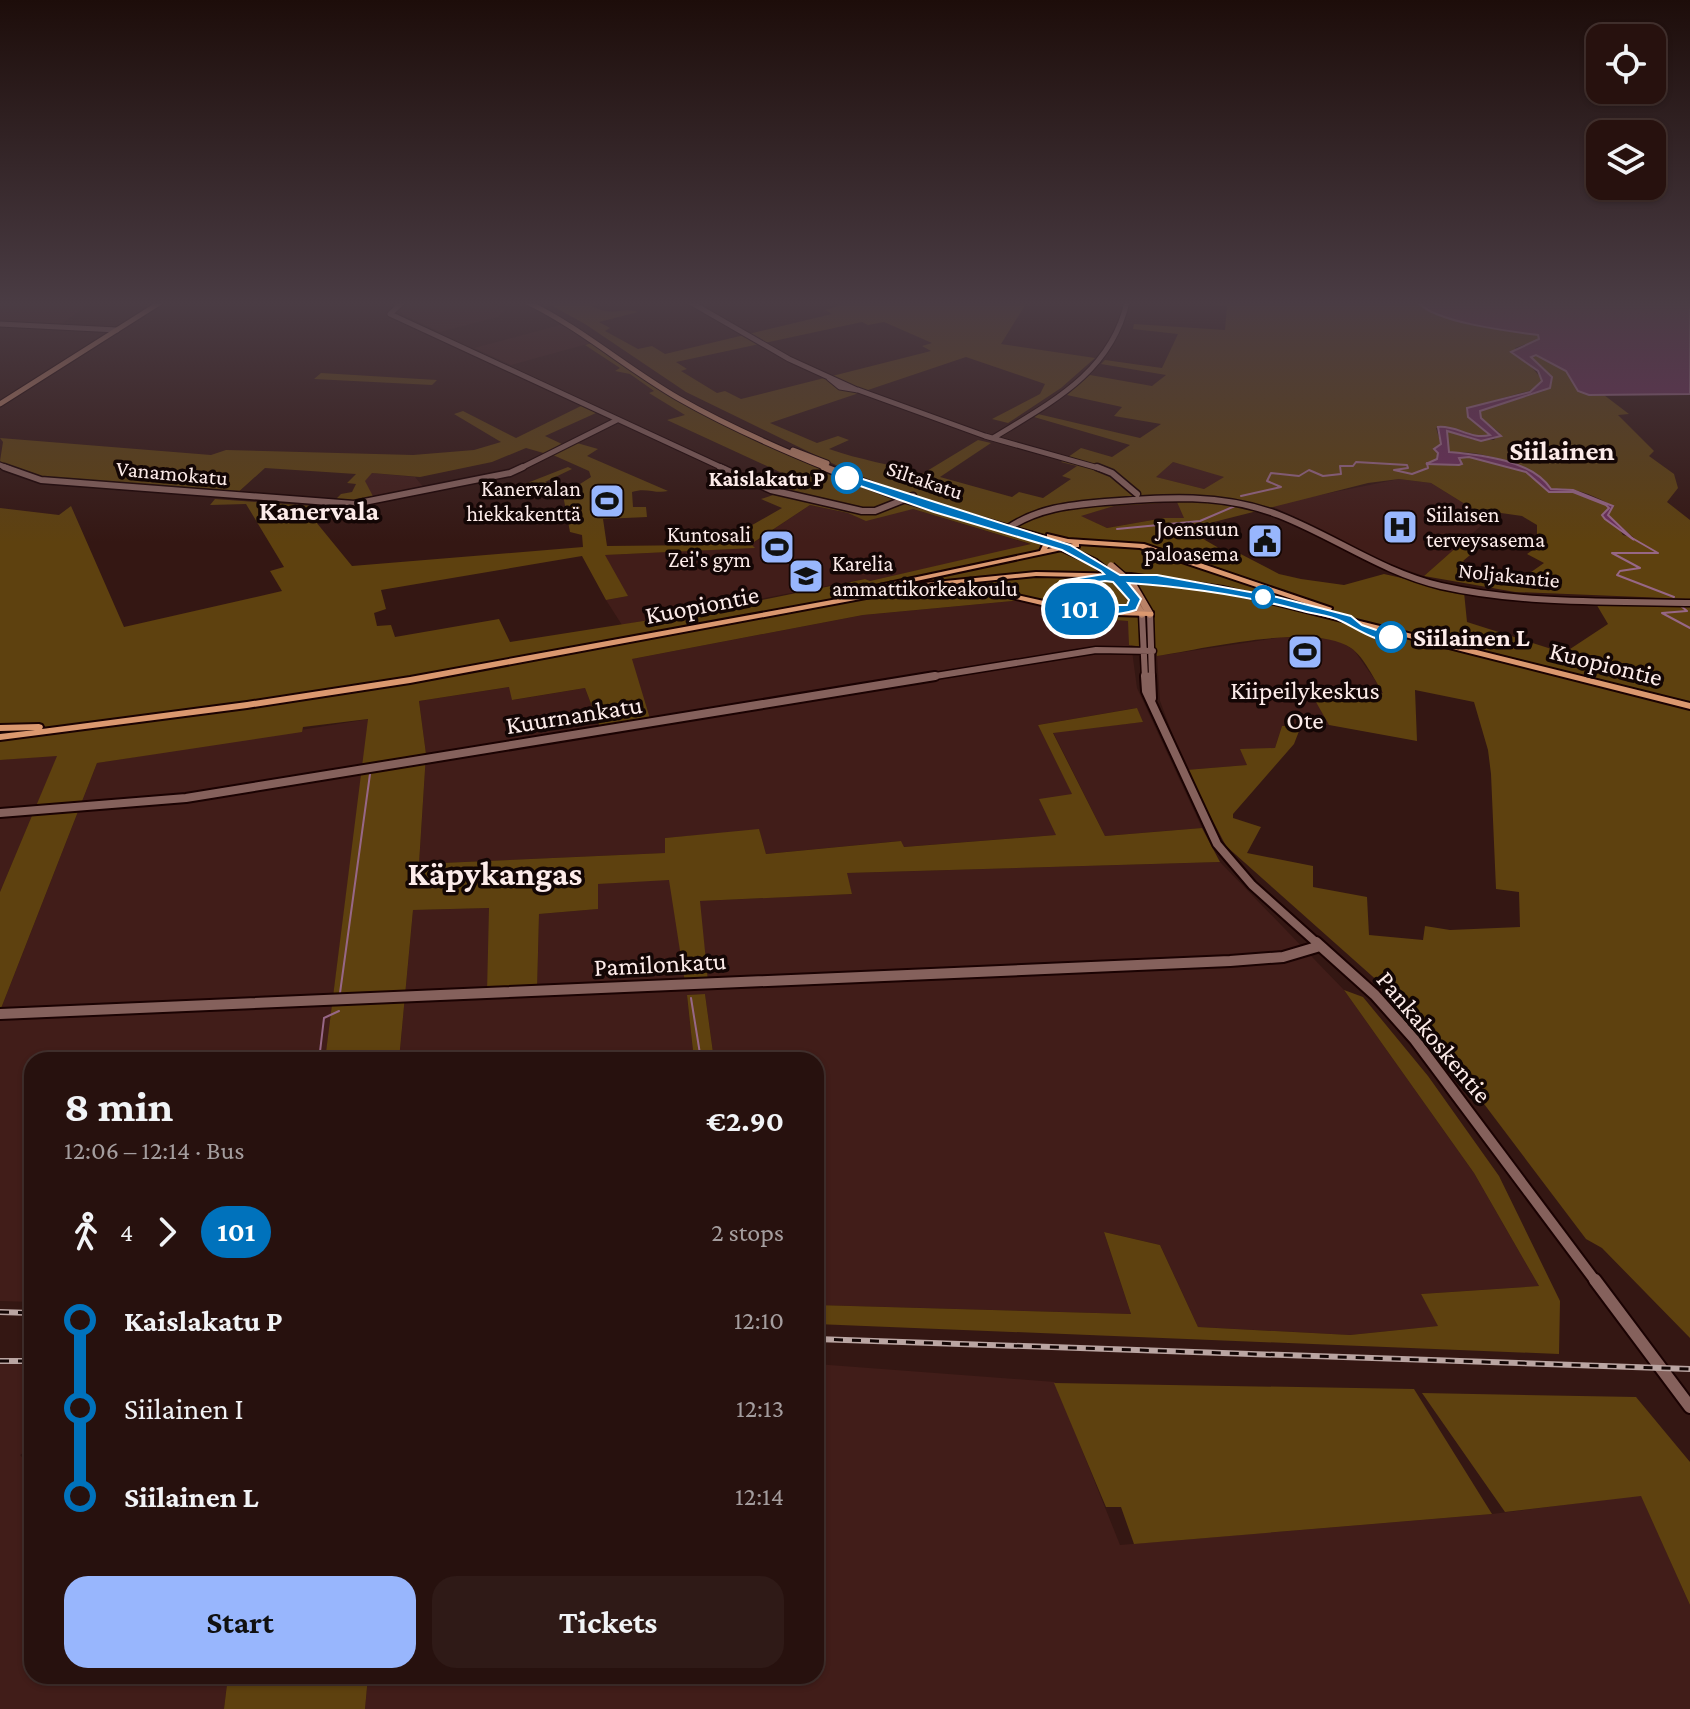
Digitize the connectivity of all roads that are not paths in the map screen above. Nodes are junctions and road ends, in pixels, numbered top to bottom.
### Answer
1 (35, 382) edge
2 (535, 382) edge
3 (654, 382) edge
4 (834, 382) edge
5 (1077, 382) edge
6 (0, 404) edge
7 (617, 420) junction
8 (993, 438) junction
9 (0, 465) edge
10 (909, 497) junction
11 (1134, 497) junction
12 (1009, 527) junction
13 (1050, 536) junction
14 (1037, 537) junction
15 (1099, 541) junction
16 (1070, 546) junction
17 (1037, 552) junction
18 (1157, 579) junction
19 (851, 593) junction
20 (1135, 599) junction
21 (1690, 603) edge
22 (819, 605) junction
23 (1328, 608) junction
24 (1119, 611) junction
25 (1145, 614) junction
26 (1148, 651) junction
27 (410, 677) junction
28 (385, 681) junction
29 (1690, 699) edge
30 (1690, 706) edge
31 (0, 732) edge
32 (0, 813) edge
33 (1320, 946) junction
34 (0, 1014) edge
35 (1690, 1407) edge

1 - 6 main road
2 - 7 street
3 - 10 main road, Siltakatu
4 - 8 street
5 - 8 street
7 - 9 street, Vanamokatu
7 - 10 street
8 - 11 street
10 - 12 main road, Siltakatu
11 - 12 street
11 - 21 street, Noljakantie
12 - 13 main road, Siltakatu
12 - 14 main road, Siltakatu
13 - 15 highway
13 - 16 main road, Siltakatu
14 - 16 main road, Siltakatu
14 - 17 highway
15 - 16 highway
15 - 23 highway
16 - 17 highway
16 - 20 main road, Pankakoskentie, bridge
16 - 25 main road, bridge
17 - 19 highway
18 - 22 highway, Kuopiontie
18 - 24 highway
18 - 30 highway, Kuopiontie
19 - 23 highway, Kuopiontie
19 - 27 highway, Kuopiontie
20 - 24 highway
20 - 25 main road, Pankakoskentie
22 - 25 highway
22 - 27 highway, Kuopiontie
23 - 29 highway, Kuopiontie
24 - 25 highway
25 - 26 street, Pankakoskentie
26 - 32 street, Kuurnankatu
26 - 33 street, Pankakoskentie
27 - 28 highway, Kuopiontie
28 - 31 highway, Kuopiontie
28 - 31 highway, Kuopiontie
33 - 34 street, Pamilonkatu
33 - 35 street, Pankakoskentie

